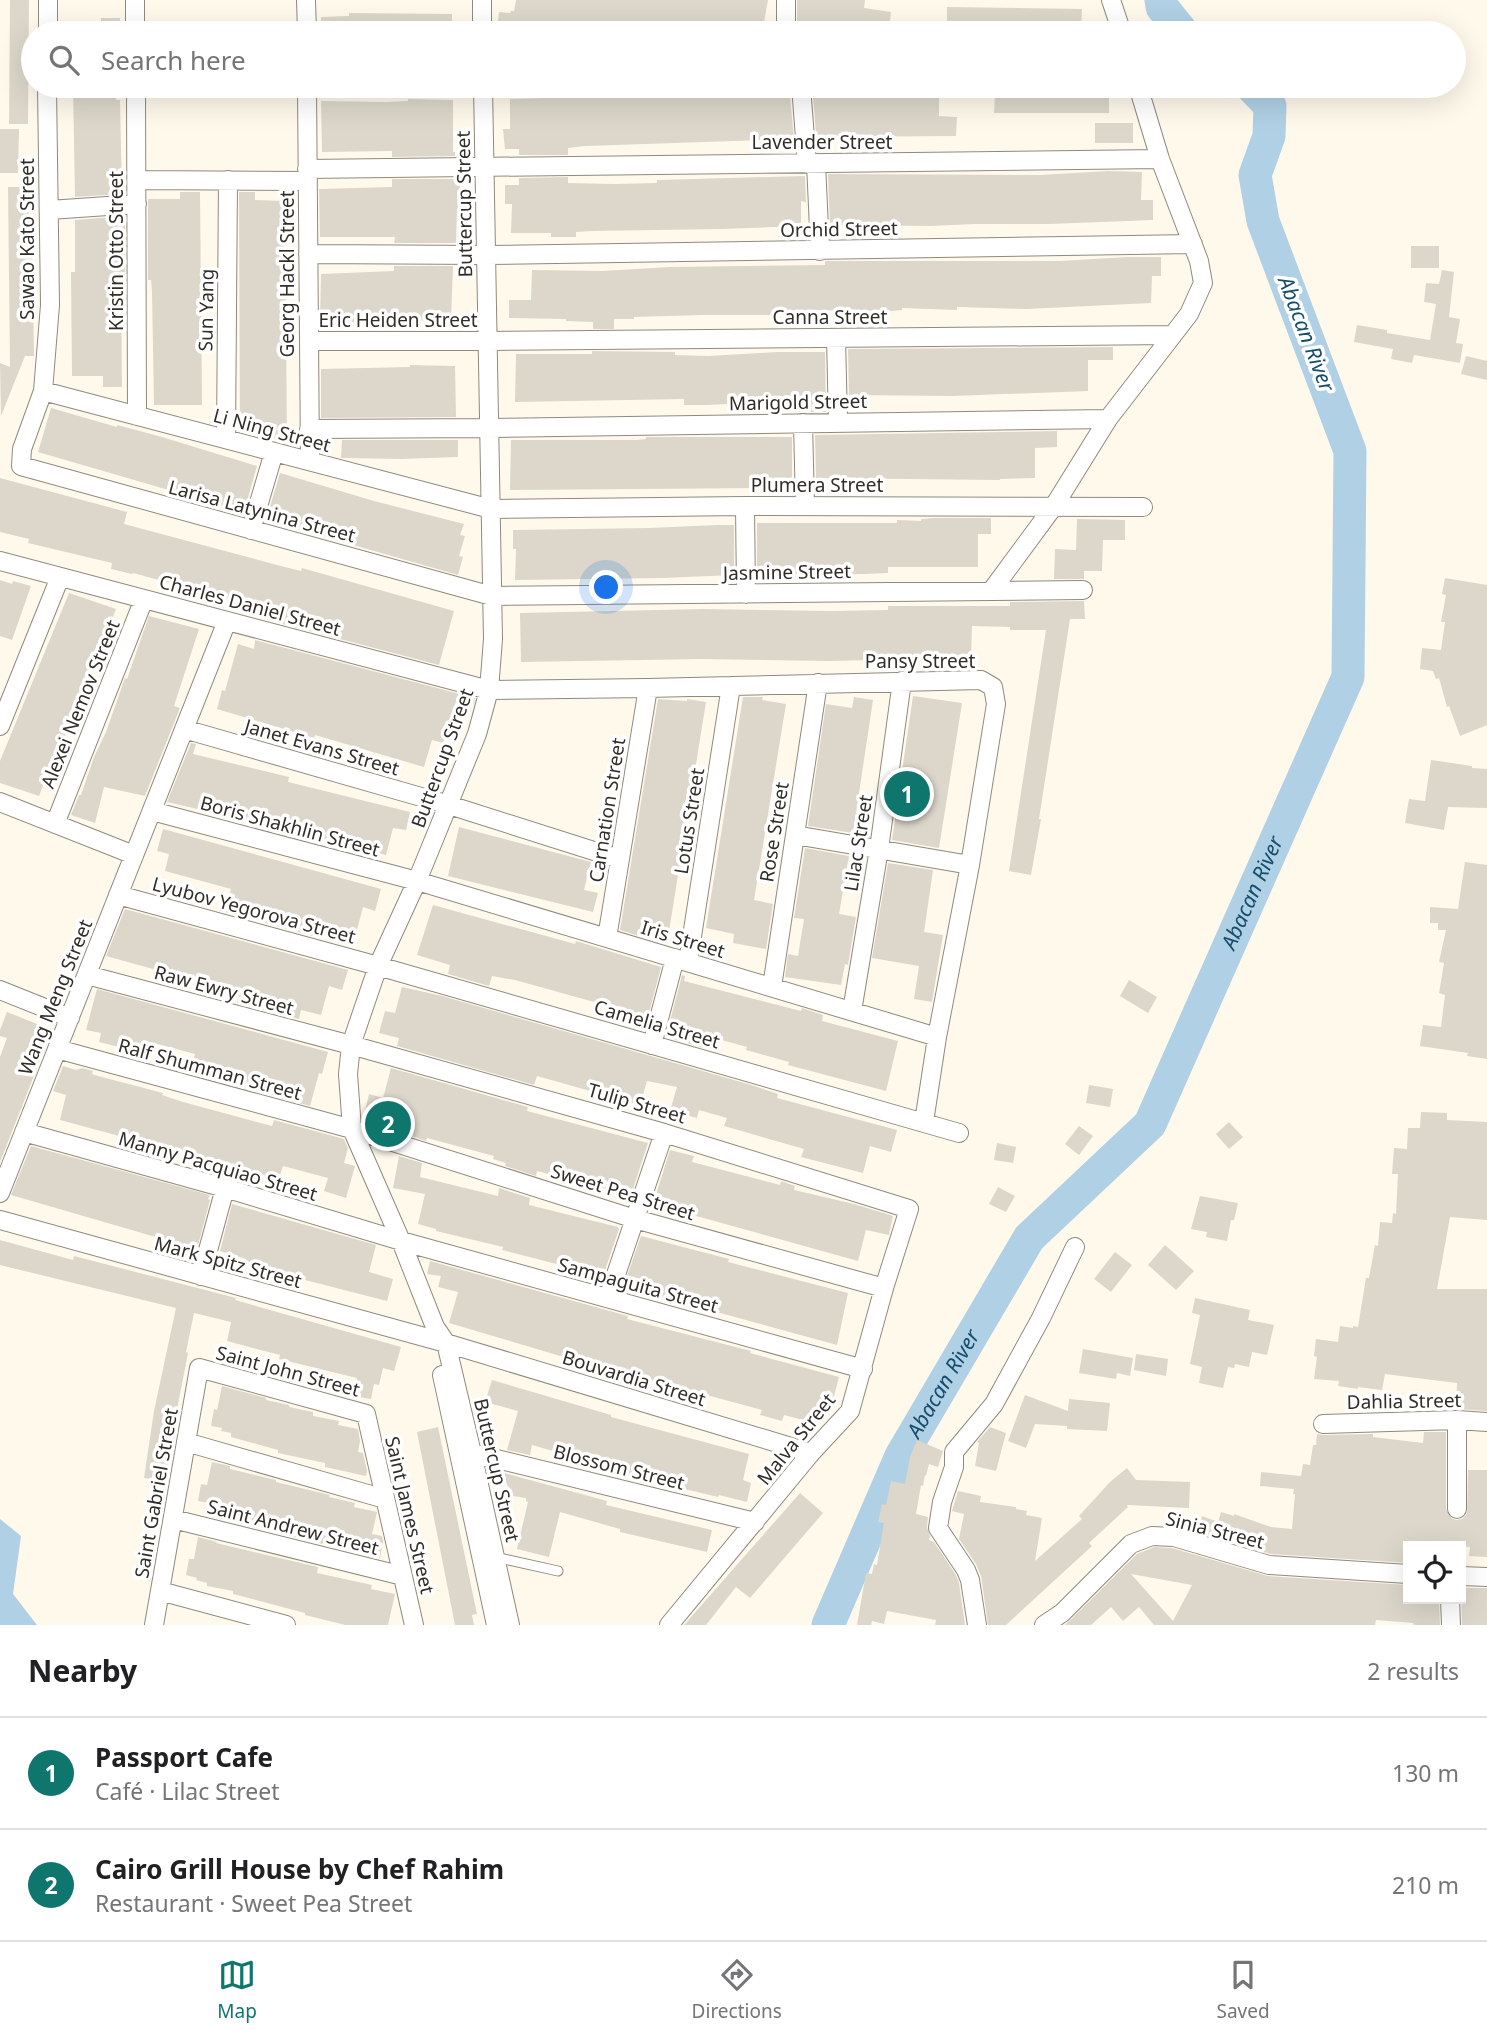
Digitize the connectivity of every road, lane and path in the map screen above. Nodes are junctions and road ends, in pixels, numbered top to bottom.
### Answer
1 (48, 0) edge
2 (135, 0) edge
3 (306, 0) edge
4 (482, 0) edge
5 (786, 0) edge
6 (1111, 0) edge
7 (48, 21) edge
8 (135, 21) edge
9 (307, 21) edge
10 (482, 21) edge
11 (786, 21) edge
12 (1118, 21) edge
13 (47, 98) edge
14 (136, 98) edge
15 (307, 98) edge
16 (483, 98) edge
17 (803, 98) edge
18 (1142, 98) edge
19 (1160, 159) junction
20 (811, 163) junction
21 (485, 166) junction
22 (307, 175) junction
23 (136, 180) junction
24 (228, 180) junction
25 (137, 204) junction
26 (49, 209) junction
27 (1193, 244) junction
28 (820, 251) junction
29 (308, 254) junction
30 (486, 255) junction
31 (1173, 335) junction
32 (836, 338) junction
33 (309, 341) junction
34 (488, 341) junction
35 (43, 391) junction
36 (137, 416) junction
37 (1108, 419) junction
38 (838, 422) junction
39 (803, 423) junction
40 (489, 428) junction
41 (309, 429) junction
42 (226, 439) junction
43 (274, 452) junction
44 (310, 461) junction
45 (21, 466) joint
46 (745, 506) junction
47 (805, 506) junction
48 (1054, 506) junction
49 (1143, 507) dead end
50 (491, 509) junction
51 (251, 530) junction
52 (0, 561) edge
53 (60, 577) junction
54 (992, 590) junction
55 (1083, 590) dead end
56 (746, 594) junction
57 (492, 596) junction
58 (144, 599) junction
59 (227, 621) junction
60 (902, 681) junction
61 (818, 683) junction
62 (731, 686) junction
63 (648, 688) junction
64 (489, 690) junction
65 (0, 726) edge
66 (184, 729) junction
67 (0, 802) edge
68 (449, 805) junction
69 (152, 811) junction
70 (55, 824) junction
71 (795, 835) junction
72 (879, 849) junction
73 (134, 855) junction
74 (620, 859) junction
75 (970, 865) junction
76 (417, 881) junction
77 (118, 895) junction
78 (607, 938) junction
79 (682, 960) junction
80 (378, 965) junction
81 (87, 975) junction
82 (772, 988) junction
83 (0, 990) edge
84 (852, 1011) junction
85 (69, 1018) junction
86 (937, 1037) junction
87 (351, 1045) junction
88 (652, 1045) junction
89 (57, 1049) junction
90 (924, 1122) junction
91 (352, 1129) junction
92 (24, 1132) junction
93 (664, 1133) junction
94 (959, 1133) dead end
95 (225, 1188) junction
96 (0, 1193) edge
97 (909, 1209) joint
98 (635, 1219) junction
99 (0, 1220) edge
100 (401, 1241) junction
101 (1075, 1247) dead end
102 (201, 1276) junction
103 (884, 1288) junction
104 (608, 1298) junction
105 (438, 1337) junction
106 (199, 1368) joint
107 (863, 1369) junction
108 (366, 1415) joint
109 (1457, 1420) junction
110 (1487, 1422) edge
111 (1323, 1424) dead end
112 (186, 1442) junction
113 (472, 1453) junction
114 (811, 1453) junction
115 (385, 1499) junction
116 (1457, 1508) dead end
117 (173, 1519) junction
118 (755, 1522) junction
119 (495, 1557) junction
120 (558, 1571) dead end
121 (1403, 1574) edge
122 (403, 1576) junction
123 (1466, 1576) edge
124 (1487, 1577) edge
125 (160, 1591) junction
126 (1450, 1604) edge
127 (1068, 1619) edge
128 (154, 1625) edge
129 (286, 1625) edge
130 (414, 1625) edge
131 (496, 1625) edge
132 (510, 1625) edge
133 (669, 1625) edge
134 (977, 1625) edge
135 (1044, 1625) edge
136 (1451, 1625) edge

1 - 7 street
2 - 8 street
3 - 9 street
4 - 10 street
5 - 11 street
6 - 12 street
13 - 26 street, Sawao Kato Street
14 - 23 street, Kristin Otto Street
15 - 22 street, Georg Hackl Street
16 - 21 street, Buttercup Street
17 - 20 street
18 - 19 street
19 - 20 street, Lavender Street
19 - 27 street
20 - 21 street, Lavender Street
20 - 28 street
21 - 22 street, Lavender Street
21 - 30 street, Buttercup Street
22 - 24 street, Lavender Street
22 - 29 street, Georg Hackl Street
23 - 24 street, Lavender Street
23 - 25 street, Kristin Otto Street
24 - 42 street, Sun Yang
25 - 26 street
25 - 36 street, Kristin Otto Street
26 - 35 street, Sawao Kato Street
27 - 28 street, Orchid Street
27 - 31 street
28 - 30 street, Orchid Street
29 - 30 street, Orchid Street
29 - 33 street, Georg Hackl Street
30 - 34 street, Buttercup Street
31 - 32 street, Canna Street
31 - 37 street
32 - 34 street, Canna Street
32 - 38 street
33 - 34 street, Eric Heiden Street
33 - 41 street, Georg Hackl Street
34 - 40 street, Buttercup Street
35 - 36 street, Li Ning Street
35 - 45 street, Sawao Kato Street
36 - 42 street, Li Ning Street
37 - 38 street, Marigold Street
37 - 48 street
38 - 39 street, Marigold Street
39 - 40 street, Marigold Street
39 - 47 street
40 - 41 street, Marigold Street
40 - 50 street, Buttercup Street
41 - 44 street, Georg Hackl Street
42 - 43 street, Li Ning Street
43 - 44 street, Li Ning Street
43 - 51 street
44 - 50 street, Li Ning Street
45 - 51 street, Larisa Latynina Street
46 - 47 street, Plumera Street
46 - 50 street, Plumera Street
46 - 56 street
47 - 48 street, Plumera Street
48 - 49 street, Plumera Street
48 - 54 street
50 - 57 street, Buttercup Street
51 - 57 street, Larisa Latynina Street
52 - 53 street, Charles Daniel Street
53 - 58 street, Charles Daniel Street
53 - 65 street
54 - 55 street, Jasmine Street
54 - 56 street, Jasmine Street
56 - 57 street, Jasmine Street
57 - 64 street, Buttercup Street
58 - 59 street, Charles Daniel Street
58 - 70 street, Alexei Nemov Street
59 - 64 street, Charles Daniel Street
59 - 66 street, Wang Meng Street
60 - 61 street, Pansy Street
60 - 72 street, Lilac Street
60 - 75 street, Pansy Street
61 - 62 street, Pansy Street
61 - 71 street, Rose Street
62 - 63 street, Pansy Street
62 - 79 street, Lotus Street
63 - 64 street, Pansy Street
63 - 74 street, Carnation Street
64 - 68 street, Buttercup Street
66 - 68 street, Janet Evans Street
66 - 69 street, Wang Meng Street
67 - 70 street
68 - 74 street, Janet Evans Street
68 - 76 street, Buttercup Street
69 - 73 street, Wang Meng Street
69 - 76 street, Boris Shakhlin Street
70 - 73 street
71 - 72 street
71 - 82 street, Rose Street
72 - 75 street
72 - 84 street, Lilac Street
73 - 77 street, Wang Meng Street
74 - 78 street, Carnation Street
75 - 86 street, Pansy Street
76 - 78 street, Iris Street
76 - 80 street, Buttercup Street
77 - 80 street, Lyubov Yegorova Street
77 - 81 street, Wang Meng Street
78 - 79 street, Iris Street
79 - 82 street, Iris Street
79 - 88 street, Lotus Street
80 - 87 street, Buttercup Street
80 - 88 street, Camelia Street
81 - 85 street, Wang Meng Street
81 - 87 street, Raw Ewry Street
82 - 84 street, Iris Street
83 - 85 street
84 - 86 street, Iris Street
85 - 89 street, Wang Meng Street
86 - 90 street, Pansy Street
87 - 91 street, Buttercup Street
87 - 93 street, Tulip Street
88 - 90 street, Camelia Street
89 - 91 street, Ralf Shumman Street
89 - 92 street, Wang Meng Street
90 - 94 street, Camelia Street
91 - 98 street, Sweet Pea Street
91 - 100 street, Buttercup Street
92 - 95 street, Manny Pacquiao Street
92 - 96 street, Wang Meng Street
93 - 97 street, Tulip Street
93 - 98 street
95 - 100 street, Manny Pacquiao Street
95 - 102 street
97 - 103 street, Malva Street
98 - 103 street, Sweet Pea Street
98 - 104 street
99 - 102 street, Mark Spitz Street
100 - 104 street, Sampaguita Street
100 - 105 street, Buttercup Street
101 - 134 street
102 - 105 street, Mark Spitz Street
103 - 107 street, Malva Street
104 - 107 street, Sampaguita Street
105 - 113 street, Buttercup Street
105 - 114 street, Bouvardia Street
105 - 131 street, Buttercup Street
106 - 108 street, Saint John Street
106 - 112 street, Saint Gabriel Street
107 - 114 street, Malva Street
108 - 115 street, Saint James Street
109 - 110 street, Dahlia Street
109 - 111 street, Dahlia Street
109 - 116 street
112 - 115 street
112 - 117 street, Saint Gabriel Street
113 - 118 street, Blossom Street
113 - 119 street, Buttercup Street
114 - 118 street, Malva Street
115 - 122 street, Saint James Street
117 - 122 street, Saint Andrew Street
117 - 125 street, Saint Gabriel Street
118 - 133 street, Malva Street
119 - 120 lane
119 - 132 street, Buttercup Street
121 - 127 street, Sinia Street
122 - 130 street, Saint James Street
123 - 124 street
125 - 128 street, Saint Gabriel Street
125 - 129 street
126 - 136 street
127 - 135 street, Sinia Street

